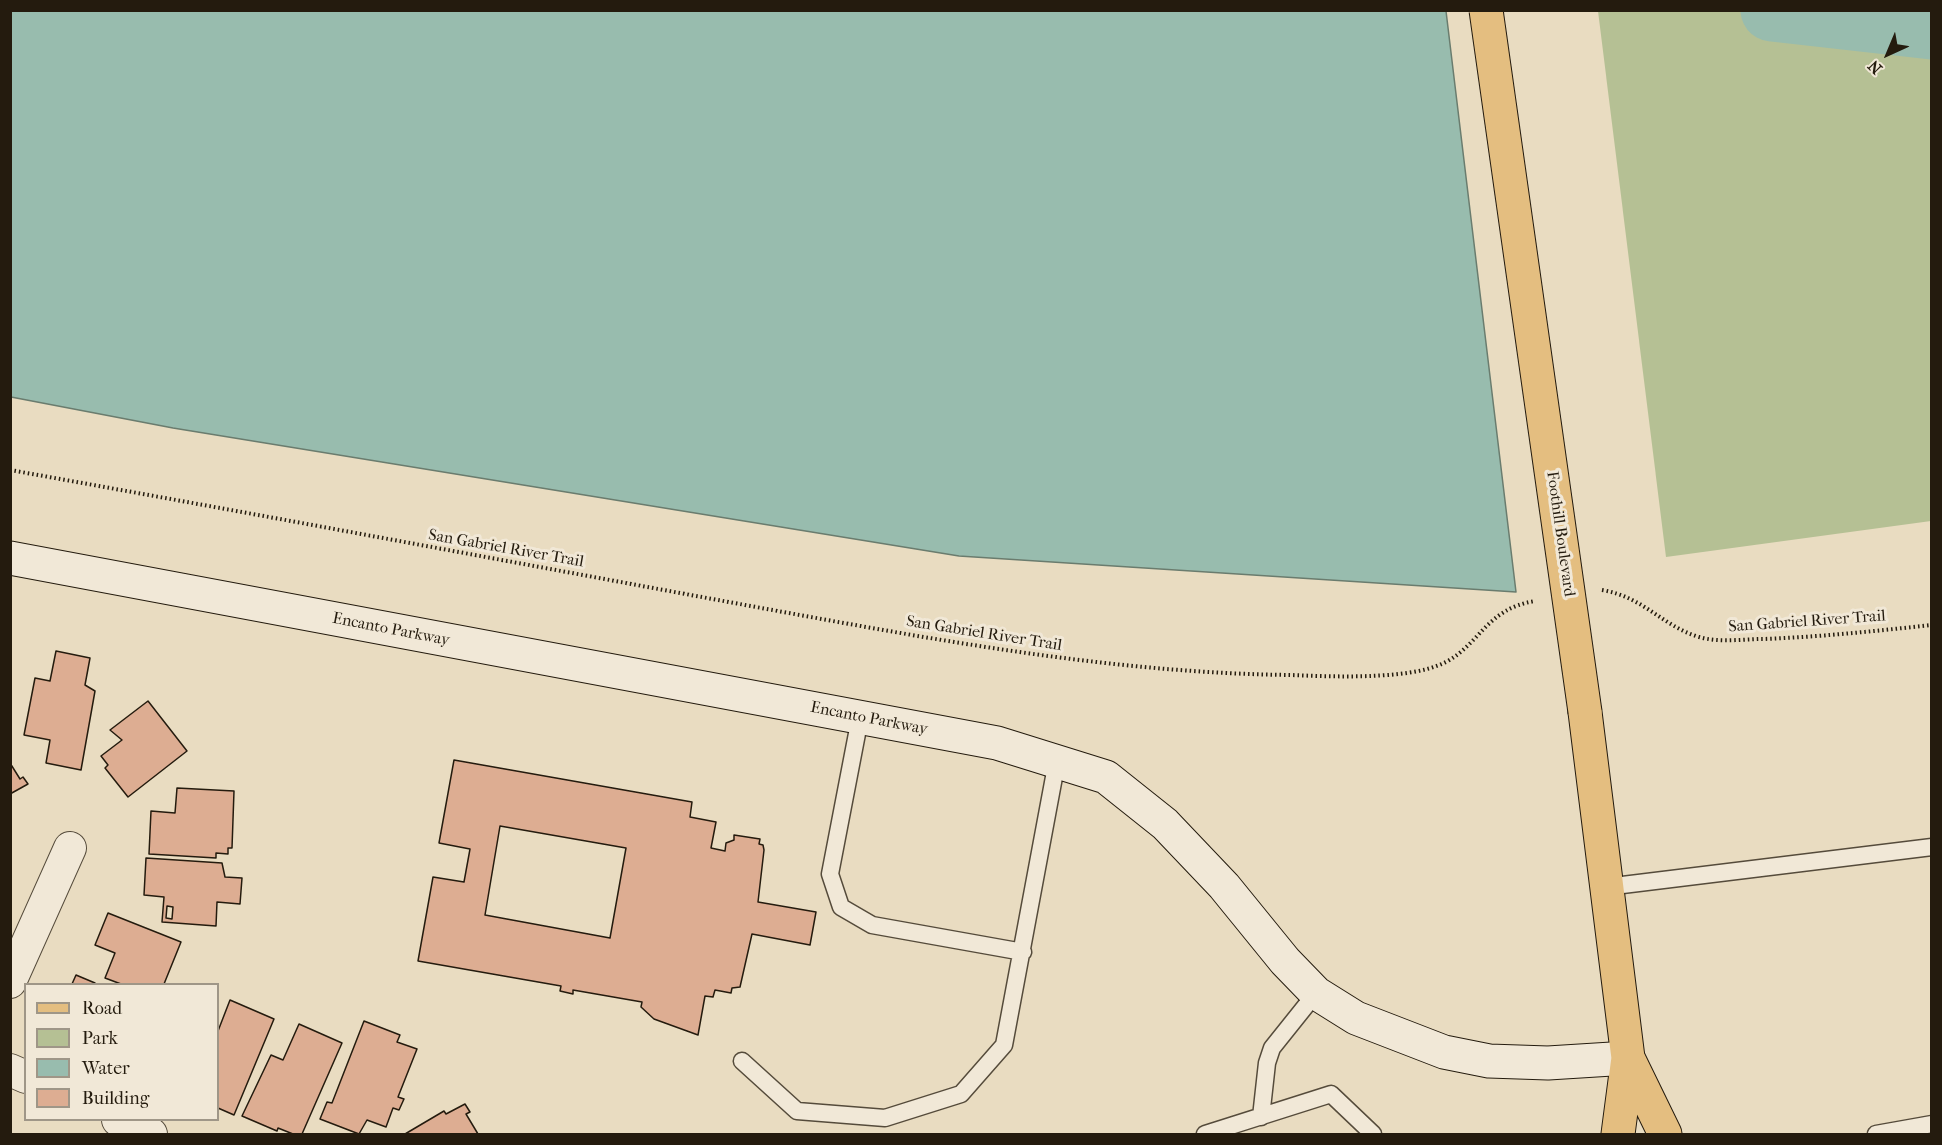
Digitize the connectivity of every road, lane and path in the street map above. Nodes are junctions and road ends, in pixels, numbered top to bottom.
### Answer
1 (1486, 10) edge
2 (10, 470) edge
3 (10, 558) edge
4 (1591, 592) dead end
5 (1546, 599) dead end
6 (1932, 625) edge
7 (860, 718) junction
8 (1057, 761) junction
9 (70, 848) dead end
10 (1932, 848) edge
11 (1606, 887) junction
12 (1023, 952) junction
13 (10, 982) edge
14 (1316, 993) junction
15 (1628, 1058) junction
16 (742, 1061) dead end
17 (10, 1070) edge
18 (24, 1076) edge
19 (1261, 1117) junction
20 (122, 1121) edge
21 (1932, 1124) edge
22 (151, 1134) edge
23 (1205, 1134) edge
24 (1373, 1134) edge
25 (1618, 1134) edge
26 (1665, 1134) edge
27 (1876, 1134) edge

1 - 11 main road, Foothill Boulevard, bridge
2 - 5 path, San Gabriel River Trail
3 - 7 street, Encanto Parkway
4 - 6 path, San Gabriel River Trail
7 - 8 street, Encanto Parkway
7 - 12 lane
8 - 12 lane
8 - 14 street, Encanto Parkway
9 - 13 street
10 - 11 lane
11 - 15 main road, Foothill Boulevard
12 - 16 lane
14 - 15 street, Encanto Parkway
14 - 19 lane
15 - 25 main road, Foothill Boulevard
15 - 26 main road, Foothill Boulevard
17 - 18 street
19 - 23 lane
19 - 24 lane
20 - 22 street
21 - 27 lane

